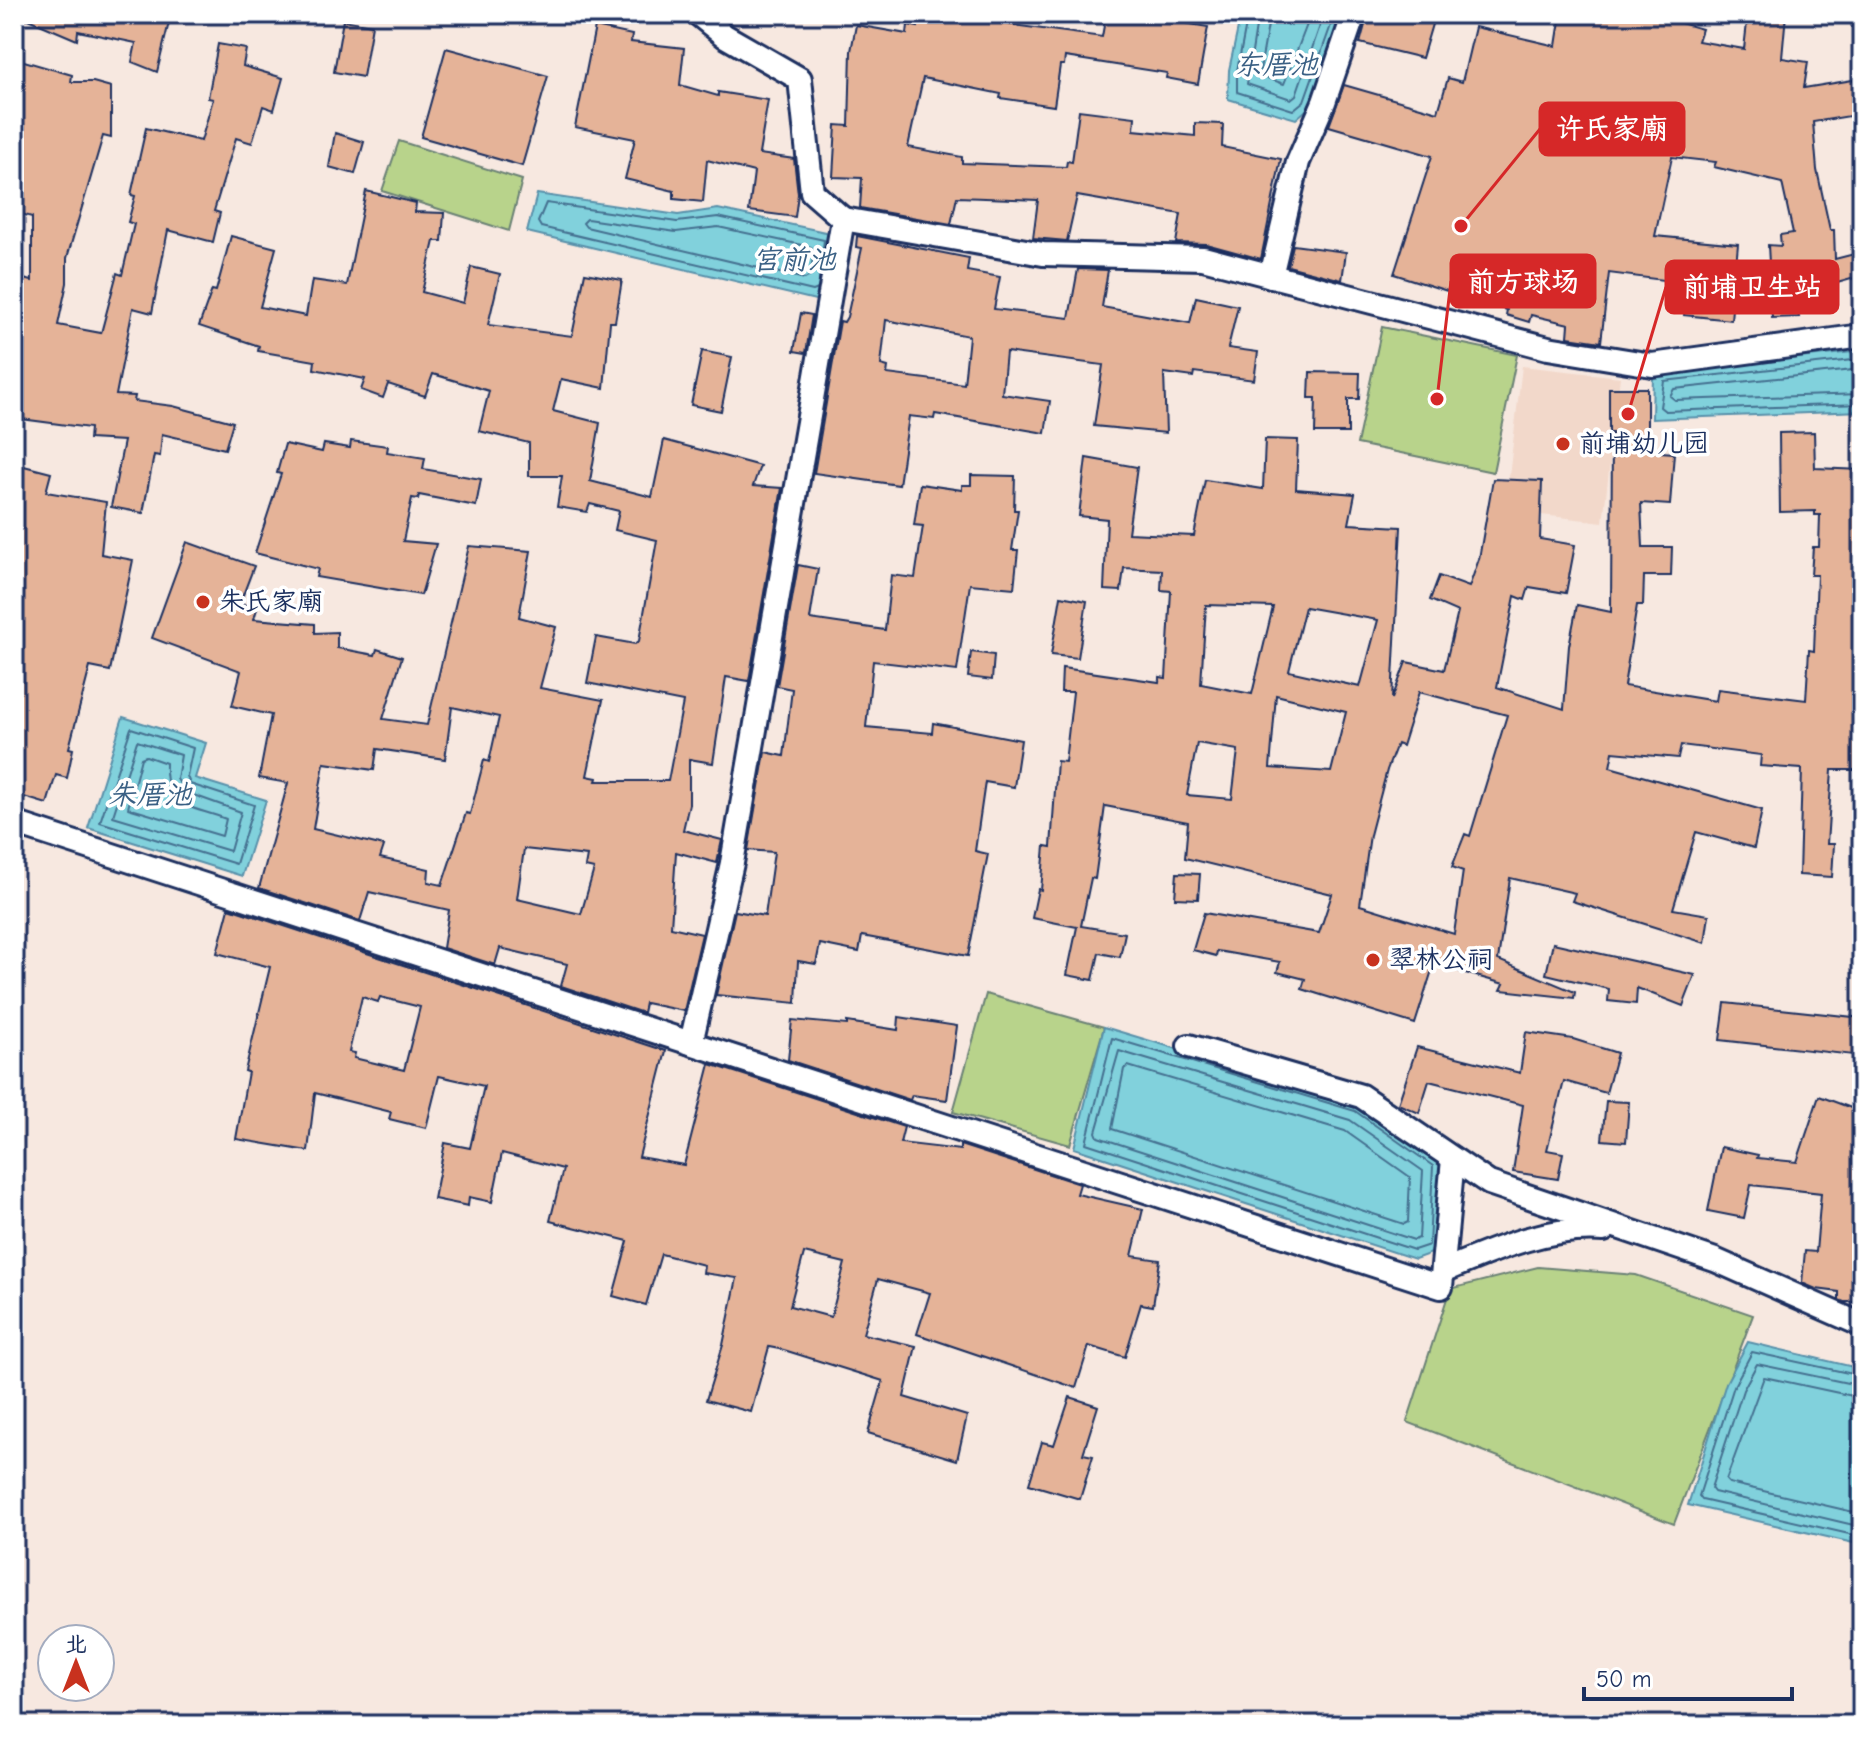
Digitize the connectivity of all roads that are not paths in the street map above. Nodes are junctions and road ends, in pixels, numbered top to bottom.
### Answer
1 (698, 14) edge
2 (1354, 14) edge
3 (843, 219) junction
4 (1271, 276) junction
5 (1862, 336) edge
6 (14, 823) edge
7 (691, 1043) junction
8 (1189, 1046) dead end
9 (1453, 1159) junction
10 (1633, 1232) junction
11 (1448, 1269) dead end
12 (1862, 1325) edge

1 - 3 street
2 - 4 street
3 - 4 street
3 - 7 street
4 - 5 street
6 - 7 street
7 - 9 street
8 - 9 street
9 - 10 street
10 - 11 street
10 - 12 street

